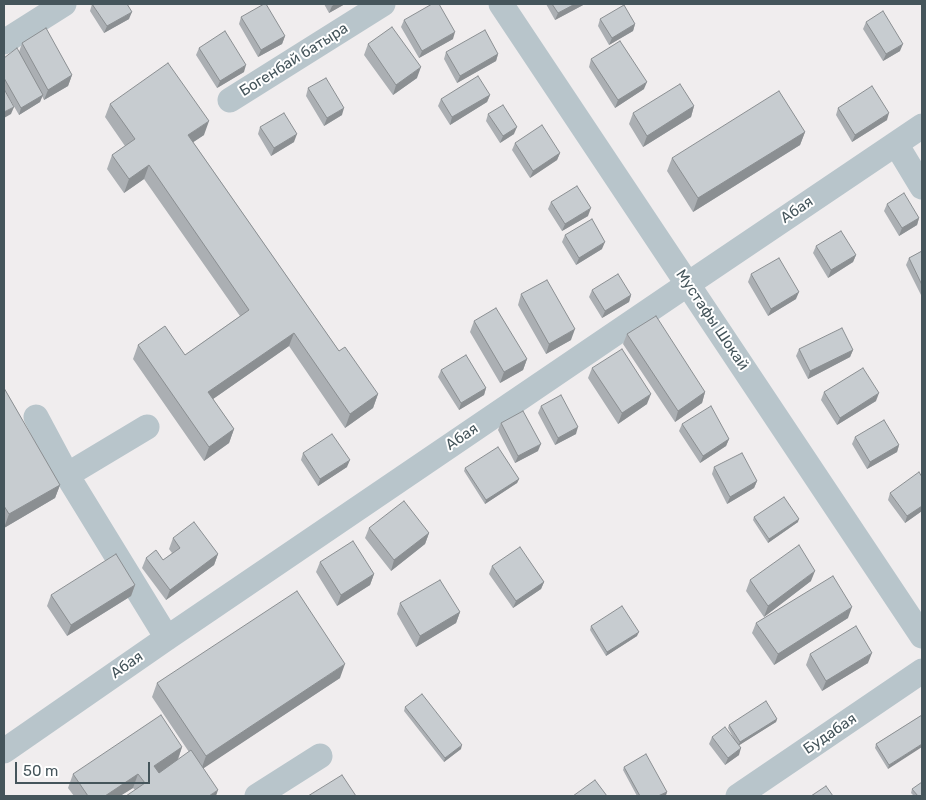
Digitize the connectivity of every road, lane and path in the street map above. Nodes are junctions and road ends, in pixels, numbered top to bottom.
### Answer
1 (64, 4) edge
2 (383, 4) edge
3 (501, 4) edge
4 (4, 42) edge
5 (230, 100) dead end
6 (922, 126) edge
7 (896, 144) junction
8 (922, 187) edge
9 (688, 284) junction
10 (36, 417) dead end
11 (147, 427) dead end
12 (67, 475) junction
13 (922, 636) edge
14 (167, 638) junction
15 (922, 671) edge
16 (4, 748) edge
17 (320, 756) dead end
18 (257, 796) edge
19 (738, 796) edge

1 - 4 street
2 - 5 street, Богенбай батыра
3 - 9 street, Мустафы Шокай
6 - 7 street, Абая
7 - 8 street
7 - 9 street, Абая
9 - 13 street, Мустафы Шокай
9 - 14 street, Абая
10 - 12 street
11 - 12 street
12 - 14 street
14 - 16 street, Абая
15 - 19 street, Будабая
17 - 18 street

